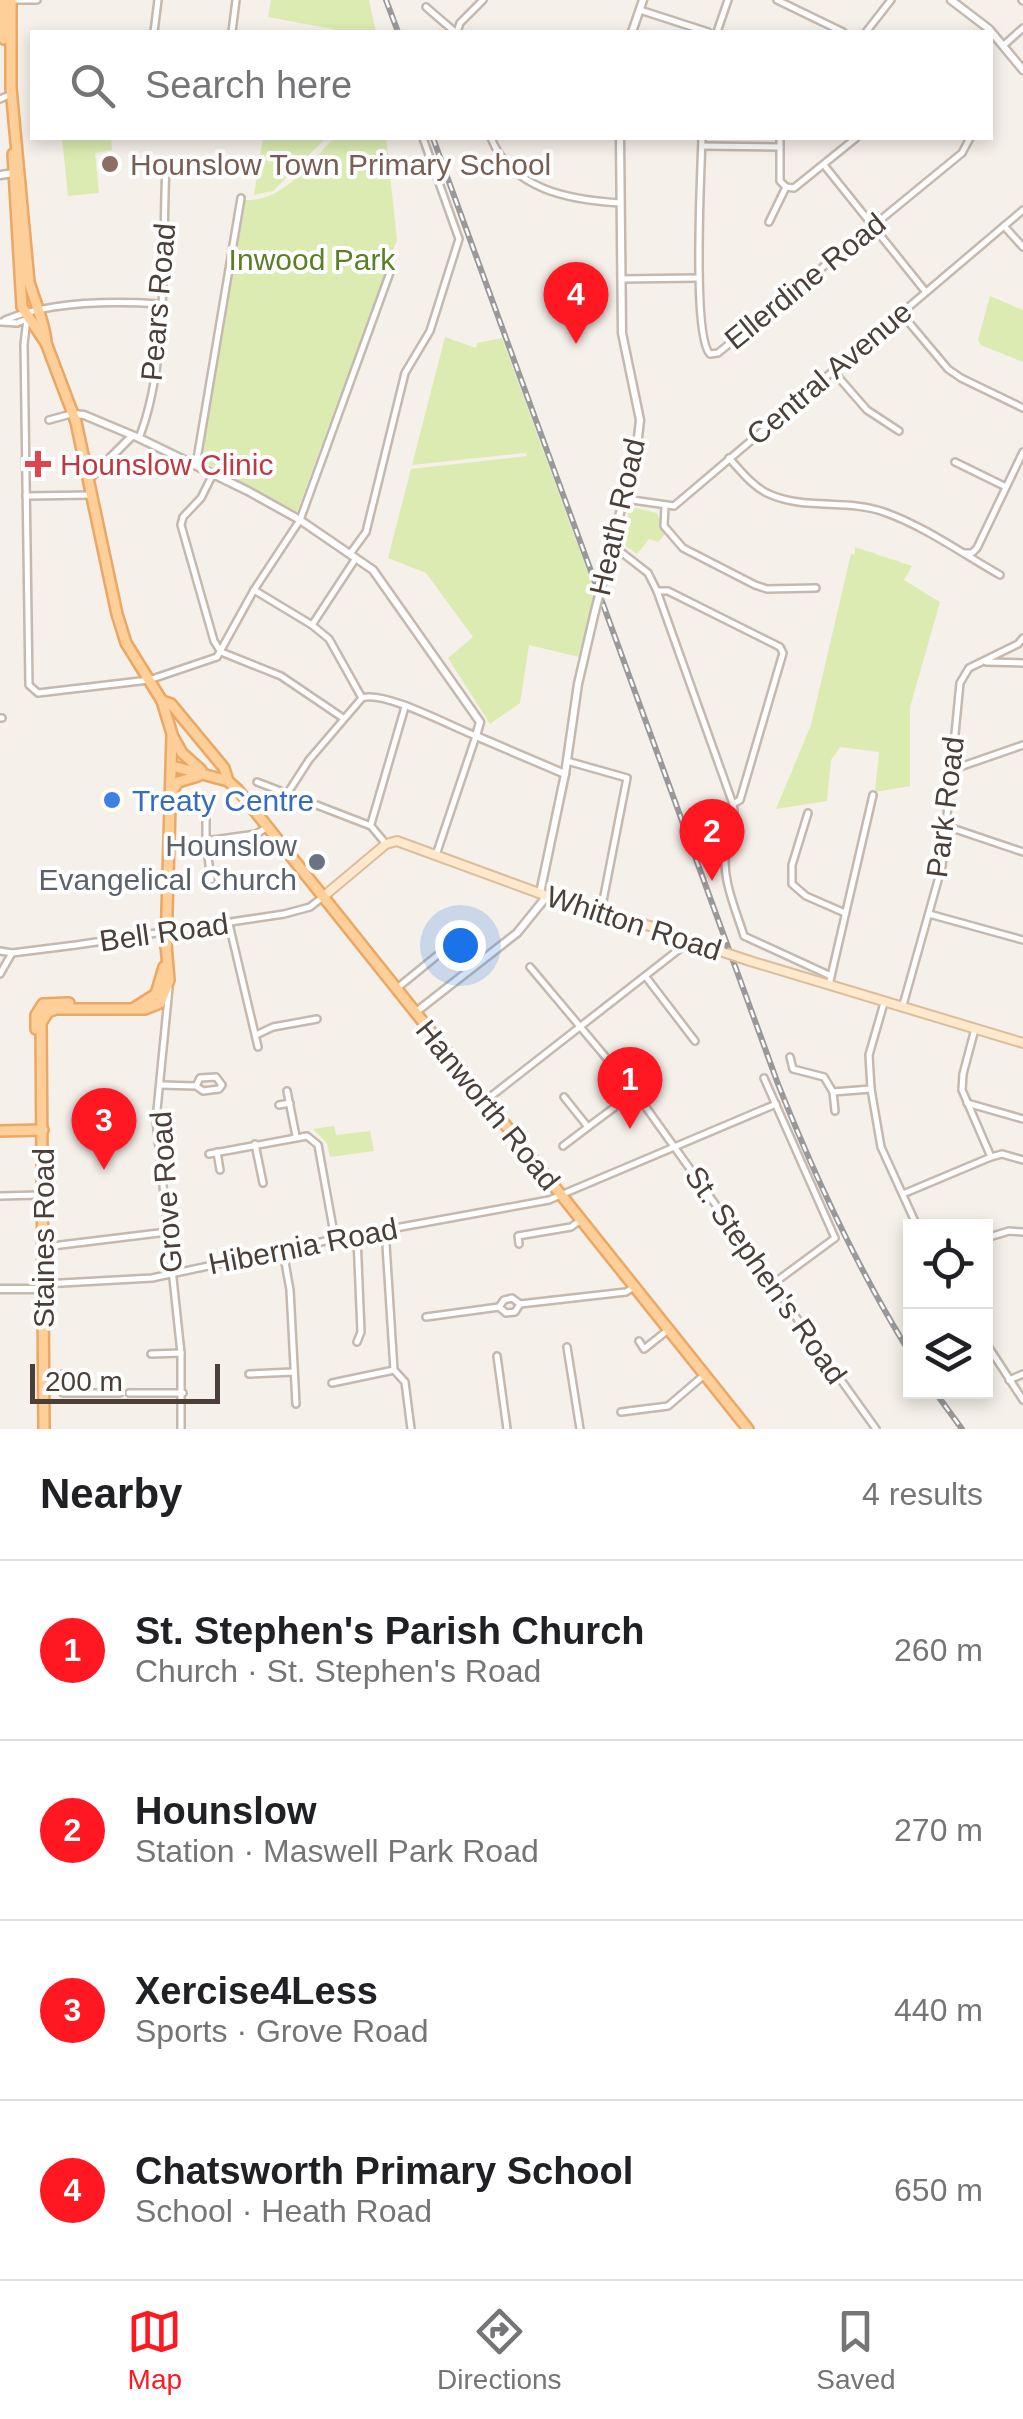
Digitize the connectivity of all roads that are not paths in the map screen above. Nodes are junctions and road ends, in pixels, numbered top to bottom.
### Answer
1 (9, 0) edge
2 (37, 0) edge
3 (158, 0) edge
4 (236, 0) edge
5 (484, 0) edge
6 (643, 0) edge
7 (728, 0) edge
8 (777, 0) edge
9 (891, 0) edge
10 (951, 0) edge
11 (962, 2) edge
12 (426, 7) dead end
13 (640, 10) junction
14 (1023, 28) edge
15 (154, 30) edge
16 (232, 30) edge
17 (454, 30) edge
18 (457, 30) edge
19 (633, 30) edge
20 (702, 30) edge
21 (718, 30) edge
22 (839, 30) edge
23 (868, 30) edge
24 (990, 30) edge
25 (993, 33) edge
26 (5, 35) edge
27 (1004, 44) junction
28 (1023, 70) edge
29 (6, 97) edge
30 (424, 140) edge
31 (492, 140) edge
32 (620, 140) edge
33 (780, 140) edge
34 (854, 140) edge
35 (969, 140) edge
36 (702, 142) edge
37 (780, 147) junction
38 (166, 164) dead end
39 (824, 165) junction
40 (18, 173) junction
41 (0, 175) edge
42 (786, 187) junction
43 (242, 198) dead end
44 (620, 203) junction
45 (1023, 210) edge
46 (770, 222) dead end
47 (873, 226) junction
48 (1004, 226) junction
49 (1023, 248) edge
50 (392, 266) dead end
51 (700, 278) junction
52 (621, 279) junction
53 (925, 291) junction
54 (160, 304) junction
55 (901, 313) junction
56 (29, 314) junction
57 (0, 322) edge
58 (833, 371) junction
59 (1023, 408) edge
60 (74, 414) junction
61 (49, 420) dead end
62 (898, 430) dead end
63 (135, 437) junction
64 (1023, 452) edge
65 (729, 458) junction
66 (955, 462) dead end
67 (196, 465) junction
68 (213, 474) junction
69 (89, 479) junction
70 (1006, 487) junction
71 (92, 495) junction
72 (26, 496) junction
73 (625, 498) junction
74 (665, 506) junction
75 (300, 520) junction
76 (612, 545) junction
77 (958, 552) junction
78 (353, 556) junction
79 (1000, 575) dead end
80 (816, 588) dead end
81 (254, 590) junction
82 (657, 591) junction
83 (312, 625) junction
84 (1023, 638) edge
85 (1018, 644) junction
86 (221, 652) junction
87 (1023, 652) edge
88 (984, 662) junction
89 (1023, 663) edge
90 (149, 680) junction
91 (362, 698) junction
92 (162, 701) junction
93 (405, 707) junction
94 (343, 718) junction
95 (172, 734) junction
96 (476, 736) junction
97 (1023, 745) edge
98 (567, 761) junction
99 (172, 764) junction
100 (951, 770) junction
101 (207, 773) junction
102 (565, 774) junction
103 (228, 782) junction
104 (258, 782) dead end
105 (287, 794) junction
106 (874, 795) dead end
107 (170, 796) junction
108 (734, 804) junction
109 (808, 812) dead end
110 (206, 819) dead end
111 (268, 826) junction
112 (371, 826) junction
113 (946, 826) junction
114 (206, 841) junction
115 (386, 844) junction
116 (1023, 852) edge
117 (436, 855) junction
118 (211, 880) dead end
119 (544, 895) junction
120 (324, 896) junction
121 (601, 911) junction
122 (845, 913) junction
123 (929, 914) junction
124 (229, 922) junction
125 (166, 930) junction
126 (691, 940) junction
127 (1023, 940) edge
128 (455, 942) dead end
129 (166, 944) junction
130 (0, 951) edge
131 (12, 953) junction
132 (530, 967) dead end
133 (0, 974) edge
134 (646, 978) junction
135 (169, 980) junction
136 (830, 981) junction
137 (396, 989) junction
138 (160, 1003) junction
139 (884, 1003) junction
140 (132, 1008) junction
141 (902, 1008) junction
142 (415, 1013) junction
143 (168, 1015) junction
144 (317, 1020) dead end
145 (582, 1027) junction
146 (975, 1029) junction
147 (256, 1035) junction
148 (695, 1041) dead end
149 (1023, 1042) edge
150 (258, 1047) dead end
151 (790, 1057) dead end
152 (764, 1078) dead end
153 (161, 1085) junction
154 (196, 1086) junction
155 (871, 1090) junction
156 (287, 1091) dead end
157 (635, 1092) junction
158 (833, 1092) junction
159 (564, 1097) dead end
160 (485, 1101) junction
161 (967, 1103) junction
162 (290, 1104) junction
163 (776, 1104) junction
164 (280, 1105) dead end
165 (835, 1110) dead end
166 (1023, 1119) edge
167 (588, 1128) junction
168 (42, 1130) junction
169 (0, 1131) edge
170 (296, 1136) junction
171 (255, 1144) junction
172 (563, 1146) dead end
173 (675, 1147) junction
174 (992, 1157) junction
175 (1023, 1160) edge
176 (220, 1170) dead end
177 (270, 1172) dead end
178 (261, 1173) junction
179 (263, 1183) dead end
180 (903, 1194) junction
181 (43, 1195) junction
182 (0, 1196) edge
183 (561, 1196) junction
184 (914, 1219) edge
185 (581, 1220) junction
186 (385, 1230) junction
187 (167, 1232) junction
188 (1023, 1232) edge
189 (993, 1236) edge
190 (357, 1237) junction
191 (335, 1239) junction
192 (519, 1244) dead end
193 (44, 1247) junction
194 (283, 1251) junction
195 (170, 1272) junction
196 (773, 1284) junction
197 (44, 1287) junction
198 (634, 1287) junction
199 (0, 1289) edge
200 (426, 1317) dead end
201 (668, 1330) junction
202 (639, 1341) dead end
203 (357, 1342) dead end
204 (567, 1347) dead end
205 (181, 1353) junction
206 (152, 1354) dead end
207 (993, 1354) edge
208 (497, 1356) dead end
209 (394, 1370) junction
210 (294, 1372) junction
211 (63, 1374) dead end
212 (249, 1374) dead end
213 (706, 1374) junction
214 (1023, 1374) edge
215 (1009, 1380) junction
216 (332, 1383) dead end
217 (120, 1393) dead end
218 (129, 1393) dead end
219 (183, 1393) junction
220 (1023, 1400) edge
221 (296, 1404) dead end
222 (621, 1412) dead end
223 (44, 1429) edge
224 (181, 1429) edge
225 (411, 1429) edge
226 (507, 1429) edge
227 (580, 1429) edge
228 (748, 1429) edge
229 (876, 1429) edge

1 - 2 street
1 - 26 main road
3 - 15 street
4 - 16 street
5 - 18 street
6 - 13 street
7 - 21 street
8 - 22 street
9 - 23 street
10 - 11 street
11 - 24 street
12 - 17 street
13 - 19 street
13 - 20 street
14 - 27 street
25 - 27 street
26 - 29 main road
27 - 28 street
29 - 40 main road
30 - 78 street
31 - 44 street
32 - 44 street, Heath Road
33 - 37 street
34 - 39 street
35 - 47 street, Ellerdine Road
36 - 37 street
36 - 51 street, Ellerdine Road
37 - 42 street
38 - 54 street, Pears Road
39 - 42 street
39 - 47 street
40 - 41 street
40 - 56 main road
40 - 56 main road
42 - 46 street
43 - 67 street
44 - 52 street, Heath Road
45 - 48 street, Central Avenue
47 - 51 street, Ellerdine Road
47 - 53 street
48 - 49 street
48 - 53 street, Central Avenue
50 - 75 street
51 - 52 street
52 - 73 street, Heath Road
53 - 55 street, Central Avenue
54 - 56 street
54 - 63 street, Pears Road
55 - 58 street, Central Avenue
55 - 59 street
56 - 57 street
56 - 60 main road, Hanworth Road
56 - 72 street
58 - 62 street
58 - 65 street, Central Avenue
60 - 61 street
60 - 63 street
60 - 69 main road, Hanworth Road
63 - 67 street
63 - 69 street
64 - 70 street
65 - 74 street, Central Avenue
65 - 77 street
66 - 70 street
67 - 68 street
68 - 75 street
68 - 86 street
69 - 71 main road, Hanworth Road
70 - 77 street
71 - 72 street
71 - 90 main road, Hanworth Road
72 - 90 street
73 - 74 street
73 - 76 street, Heath Road
74 - 80 street
75 - 78 street
75 - 81 street
76 - 82 street
76 - 98 street, Heath Road, bridge
77 - 79 street
78 - 83 street
78 - 96 street
81 - 83 street
81 - 86 street
82 - 108 street
82 - 108 street
83 - 91 street
84 - 85 street, Park Road
85 - 87 street
85 - 88 street, Park Road
86 - 90 street
86 - 94 street
88 - 89 street
88 - 100 street, Park Road
90 - 92 main road, Hanworth Road
91 - 93 street
91 - 94 street
92 - 95 main road
92 - 103 main road, Hanworth Road
93 - 96 street
93 - 112 street
94 - 105 street
95 - 99 main road
95 - 101 main road
96 - 102 street
96 - 117 street
97 - 100 street
98 - 102 street, Heath Road
98 - 121 street
99 - 101 main road, Hanworth Road
99 - 107 main road
100 - 113 street, Park Road
101 - 103 main road, Hanworth Road
101 - 107 main road
102 - 119 street, Heath Road
103 - 111 main road, Hanworth Road
104 - 105 street
105 - 112 street
106 - 122 street
107 - 125 main road
108 - 136 street
109 - 122 street
110 - 114 street
111 - 114 street
111 - 120 main road, Hanworth Road
112 - 115 street
113 - 116 street
113 - 123 street, Park Road
114 - 118 street
115 - 117 main road, Whitton Road
115 - 120 main road
117 - 119 main road, Whitton Road
119 - 121 main road, Whitton Road
119 - 142 street
120 - 124 street, Bell Road
120 - 137 main road, Hanworth Road
121 - 126 main road, Whitton Road
122 - 136 street
123 - 127 street
123 - 141 street, Park Road
124 - 125 street, Bell Road
124 - 147 street
125 - 129 main road
125 - 131 street, Bell Road
126 - 134 street
126 - 136 main road, Whitton Road, bridge
128 - 137 street
129 - 135 main road
129 - 140 main road
130 - 131 street, Bell Road
131 - 133 street
132 - 145 street, St. Stephen's Road
134 - 145 street
134 - 148 street
135 - 138 main road
135 - 143 street, Grove Road
136 - 139 main road, Whitton Road
137 - 142 main road, Hanworth Road
138 - 140 main road, Staines Road
138 - 143 street
139 - 141 main road, Whitton Road
139 - 155 street
140 - 168 main road, Staines Road
141 - 146 main road, Whitton Road
142 - 160 main road, Hanworth Road
143 - 153 street, Grove Road
144 - 147 street
145 - 157 street, St. Stephen's Road
145 - 160 street
146 - 149 main road, Whitton Road
146 - 161 street
147 - 150 street
151 - 158 street
152 - 163 street
153 - 154 street
153 - 187 street, Grove Road
154 - 154 street
155 - 158 street
155 - 180 street
156 - 162 street
157 - 167 street
157 - 173 street, St. Stephen's Road
158 - 165 street
159 - 167 street
160 - 183 main road, Hanworth Road
161 - 166 street
161 - 174 street
162 - 164 street
162 - 170 street
163 - 173 street, Hibernia Road
163 - 196 street
167 - 172 street
168 - 169 main road
168 - 181 main road, Staines Road
170 - 171 street
170 - 191 street
171 - 176 street
171 - 178 street
173 - 183 street, Hibernia Road
173 - 196 street, St. Stephen's Road
174 - 175 street
174 - 180 street
177 - 178 street
178 - 179 street
180 - 184 street
181 - 182 street
181 - 193 main road, Staines Road
183 - 185 main road, Hanworth Road
183 - 186 street, Hibernia Road
185 - 192 street
185 - 198 main road, Hanworth Road
186 - 190 street, Hibernia Road
186 - 209 street
187 - 193 street
187 - 195 street, Grove Road
188 - 189 street
190 - 191 street, Hibernia Road
190 - 203 street
191 - 194 street, Hibernia Road
193 - 197 main road, Staines Road
194 - 195 street, Hibernia Road
194 - 210 street
195 - 197 street, Hibernia Road
195 - 205 street, Grove Road
196 - 229 street, St. Stephen's Road
197 - 199 street
197 - 223 main road, Staines Road
198 - 200 street
198 - 201 main road, Hanworth Road
201 - 202 street
201 - 213 main road, Hanworth Road
204 - 227 street
205 - 206 street
205 - 219 street, Grove Road
207 - 215 street
208 - 226 street
209 - 216 street
209 - 225 street
210 - 212 street
210 - 221 street
211 - 217 street
213 - 222 street
213 - 228 main road, Hanworth Road
214 - 215 street
215 - 220 street
218 - 219 street
219 - 224 street, Grove Road

